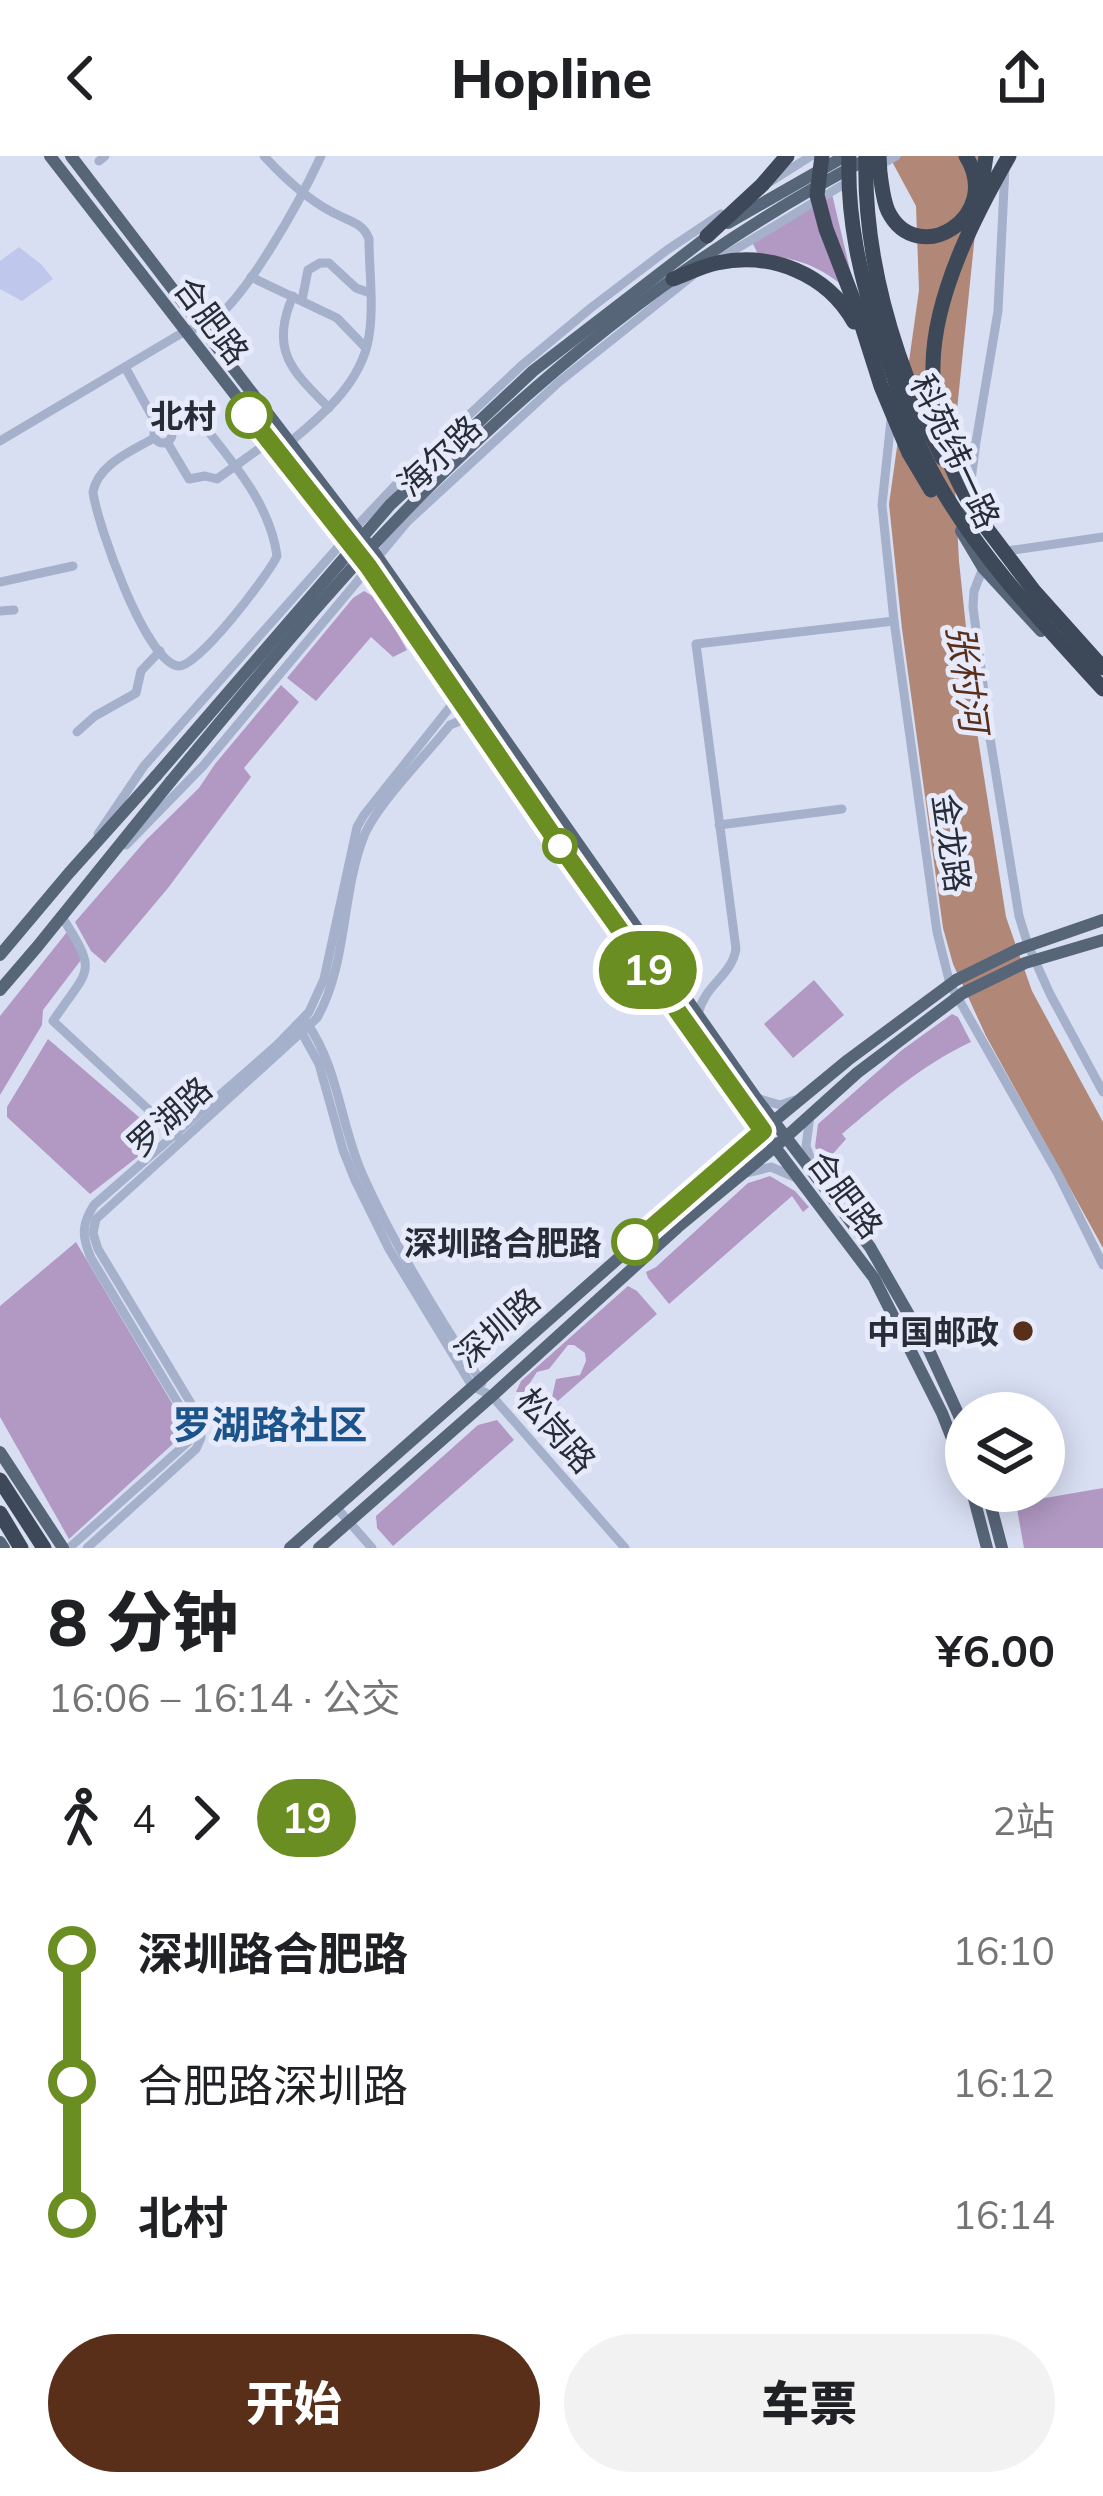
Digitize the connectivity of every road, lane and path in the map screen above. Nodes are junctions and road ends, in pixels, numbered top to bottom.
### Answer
1 (50, 156) edge
2 (71, 156) edge
3 (264, 156) edge
4 (321, 156) edge
5 (787, 156) edge
6 (811, 156) edge
7 (822, 156) edge
8 (836, 156) edge
9 (848, 156) edge
10 (896, 156) edge
11 (966, 156) edge
12 (986, 156) edge
13 (1007, 156) edge
14 (875, 158) edge
15 (852, 180) junction
16 (304, 193) junction
17 (971, 228) junction
18 (707, 236) junction
19 (251, 277) junction
20 (673, 279) junction
21 (370, 293) junction
22 (297, 298) junction
23 (203, 328) junction
24 (187, 330) junction
25 (366, 348) junction
26 (870, 351) junction
27 (125, 367) junction
28 (897, 391) junction
29 (329, 407) junction
30 (0, 423) edge
31 (171, 430) junction
32 (156, 432) junction
33 (5, 438) edge
34 (270, 441) junction
35 (167, 442) junction
36 (290, 442) junction
37 (236, 466) junction
38 (973, 519) junction
39 (351, 532) junction
40 (1103, 537) edge
41 (1006, 551) junction
42 (372, 560) junction
43 (73, 566) dead end
44 (983, 568) junction
45 (0, 582) edge
46 (14, 610) dead end
47 (0, 611) edge
48 (894, 621) junction
49 (160, 651) junction
50 (1103, 664) edge
51 (1103, 693) edge
52 (458, 697) junction
53 (475, 721) junction
54 (77, 732) dead end
55 (842, 808) dead end
56 (719, 825) junction
57 (79, 861) junction
58 (92, 879) junction
59 (62, 917) junction
60 (1103, 920) edge
61 (1103, 940) edge
62 (38, 947) junction
63 (0, 952) edge
64 (1027, 954) junction
65 (716, 981) junction
66 (957, 988) junction
67 (690, 989) junction
68 (0, 990) edge
69 (0, 1003) edge
70 (698, 1014) junction
71 (303, 1026) junction
72 (810, 1092) junction
73 (1103, 1092) edge
74 (756, 1098) junction
75 (811, 1114) junction
76 (769, 1126) junction
77 (179, 1137) junction
78 (781, 1141) junction
79 (742, 1174) junction
80 (816, 1175) junction
81 (801, 1180) junction
82 (1103, 1265) edge
83 (476, 1383) junction
84 (948, 1392) edge
85 (492, 1396) junction
86 (945, 1421) edge
87 (0, 1452) edge
88 (0, 1466) edge
89 (0, 1480) edge
90 (336, 1508) junction
91 (978, 1512) edge
92 (993, 1512) edge
93 (0, 1513) edge
94 (27, 1520) junction
95 (350, 1523) junction
96 (21, 1548) edge
97 (44, 1548) edge
98 (66, 1548) edge
99 (87, 1548) edge
100 (290, 1548) edge
101 (319, 1548) edge
102 (372, 1548) edge
103 (625, 1548) edge
104 (987, 1548) edge
105 (1002, 1548) edge

1 - 24 main road, 合肥路
2 - 23 main road, 合肥路
3 - 16 street
4 - 16 street
5 - 18 highway, bridge
6 - 39 street, 海尔路
7 - 26 highway, bridge
8 - 15 main road
9 - 15 main road
9 - 18 main road, 海尔路, bridge
9 - 38 highway, bridge
10 - 14 street, 海尔路
11 - 14 highway
12 - 17 highway, bridge
13 - 17 highway, bridge
13 - 38 street
14 - 15 street, 海尔路
14 - 20 main road, 海尔路, bridge
14 - 38 highway, bridge
15 - 28 main road, 科苑纬一路
15 - 38 main road, 科苑纬一路, bridge
15 - 42 street, 海尔路
16 - 19 street
16 - 21 street
17 - 38 highway, bridge
18 - 57 main road, 海尔路, bridge
19 - 22 street
19 - 23 street
20 - 26 highway, bridge
20 - 58 main road, 海尔路, bridge
21 - 22 street
21 - 25 street
22 - 25 street
22 - 29 street
23 - 24 street
23 - 36 main road, 合肥路
24 - 27 street
24 - 34 main road, 合肥路
25 - 29 street
26 - 38 highway, bridge
27 - 32 street
27 - 33 street
28 - 44 main road, 科苑纬一路, bridge
28 - 48 street, 金龙路
29 - 36 street
30 - 33 street
31 - 32 street
31 - 35 street
31 - 37 street
32 - 35 street
32 - 49 street
34 - 37 street
34 - 39 main road, 合肥路
35 - 37 street
36 - 39 main road, 合肥路
37 - 49 street
38 - 41 main road, 科苑纬一路
38 - 50 highway
38 - 51 highway, bridge
39 - 42 main road, 合肥路
39 - 57 street, 海尔路
40 - 41 street
41 - 50 main road, 科苑纬一路
42 - 52 main road, 合肥路
42 - 58 street, 海尔路
42 - 67 main road, 合肥路
43 - 45 street
44 - 51 main road, 科苑纬一路
44 - 64 street
46 - 47 street
48 - 56 street
48 - 66 street, 金龙路
49 - 54 street
52 - 53 main road, 合肥路
52 - 71 street
53 - 71 street
53 - 76 main road, 合肥路
55 - 56 street
56 - 65 street
57 - 63 main road, 海尔路
58 - 59 main road, 海尔路
59 - 62 main road, 海尔路
59 - 77 street
60 - 64 main road, 深圳路
61 - 64 main road, 深圳路
62 - 68 main road, 海尔路
62 - 69 main road
64 - 66 main road, 深圳路, bridge
64 - 73 street
65 - 67 street
65 - 70 street
66 - 72 main road, 深圳路
66 - 75 main road, 深圳路
66 - 82 street, 金龙路
67 - 70 main road, 合肥路
70 - 74 main road, 合肥路
71 - 77 street
71 - 83 street, 松岗路
72 - 74 street
72 - 76 main road, 深圳路
74 - 76 main road, 合肥路
75 - 78 main road, 深圳路
75 - 80 street
76 - 78 main road, 合肥路
76 - 83 main road, 深圳路
77 - 98 street
77 - 99 street, 罗湖路
78 - 79 main road, 深圳路
78 - 80 main road, 合肥路
78 - 81 main road, 合肥路
79 - 81 street
79 - 85 main road, 深圳路
80 - 84 main road, 合肥路
81 - 86 main road, 合肥路
83 - 85 street, 松岗路
83 - 90 main road, 深圳路
85 - 95 main road, 深圳路
85 - 103 street, 松岗路
87 - 98 main road
88 - 94 main road
89 - 94 highway
90 - 95 street
90 - 100 main road, 深圳路
91 - 104 main road
92 - 105 main road
93 - 96 highway
94 - 97 highway
95 - 101 main road, 深圳路
95 - 102 street

